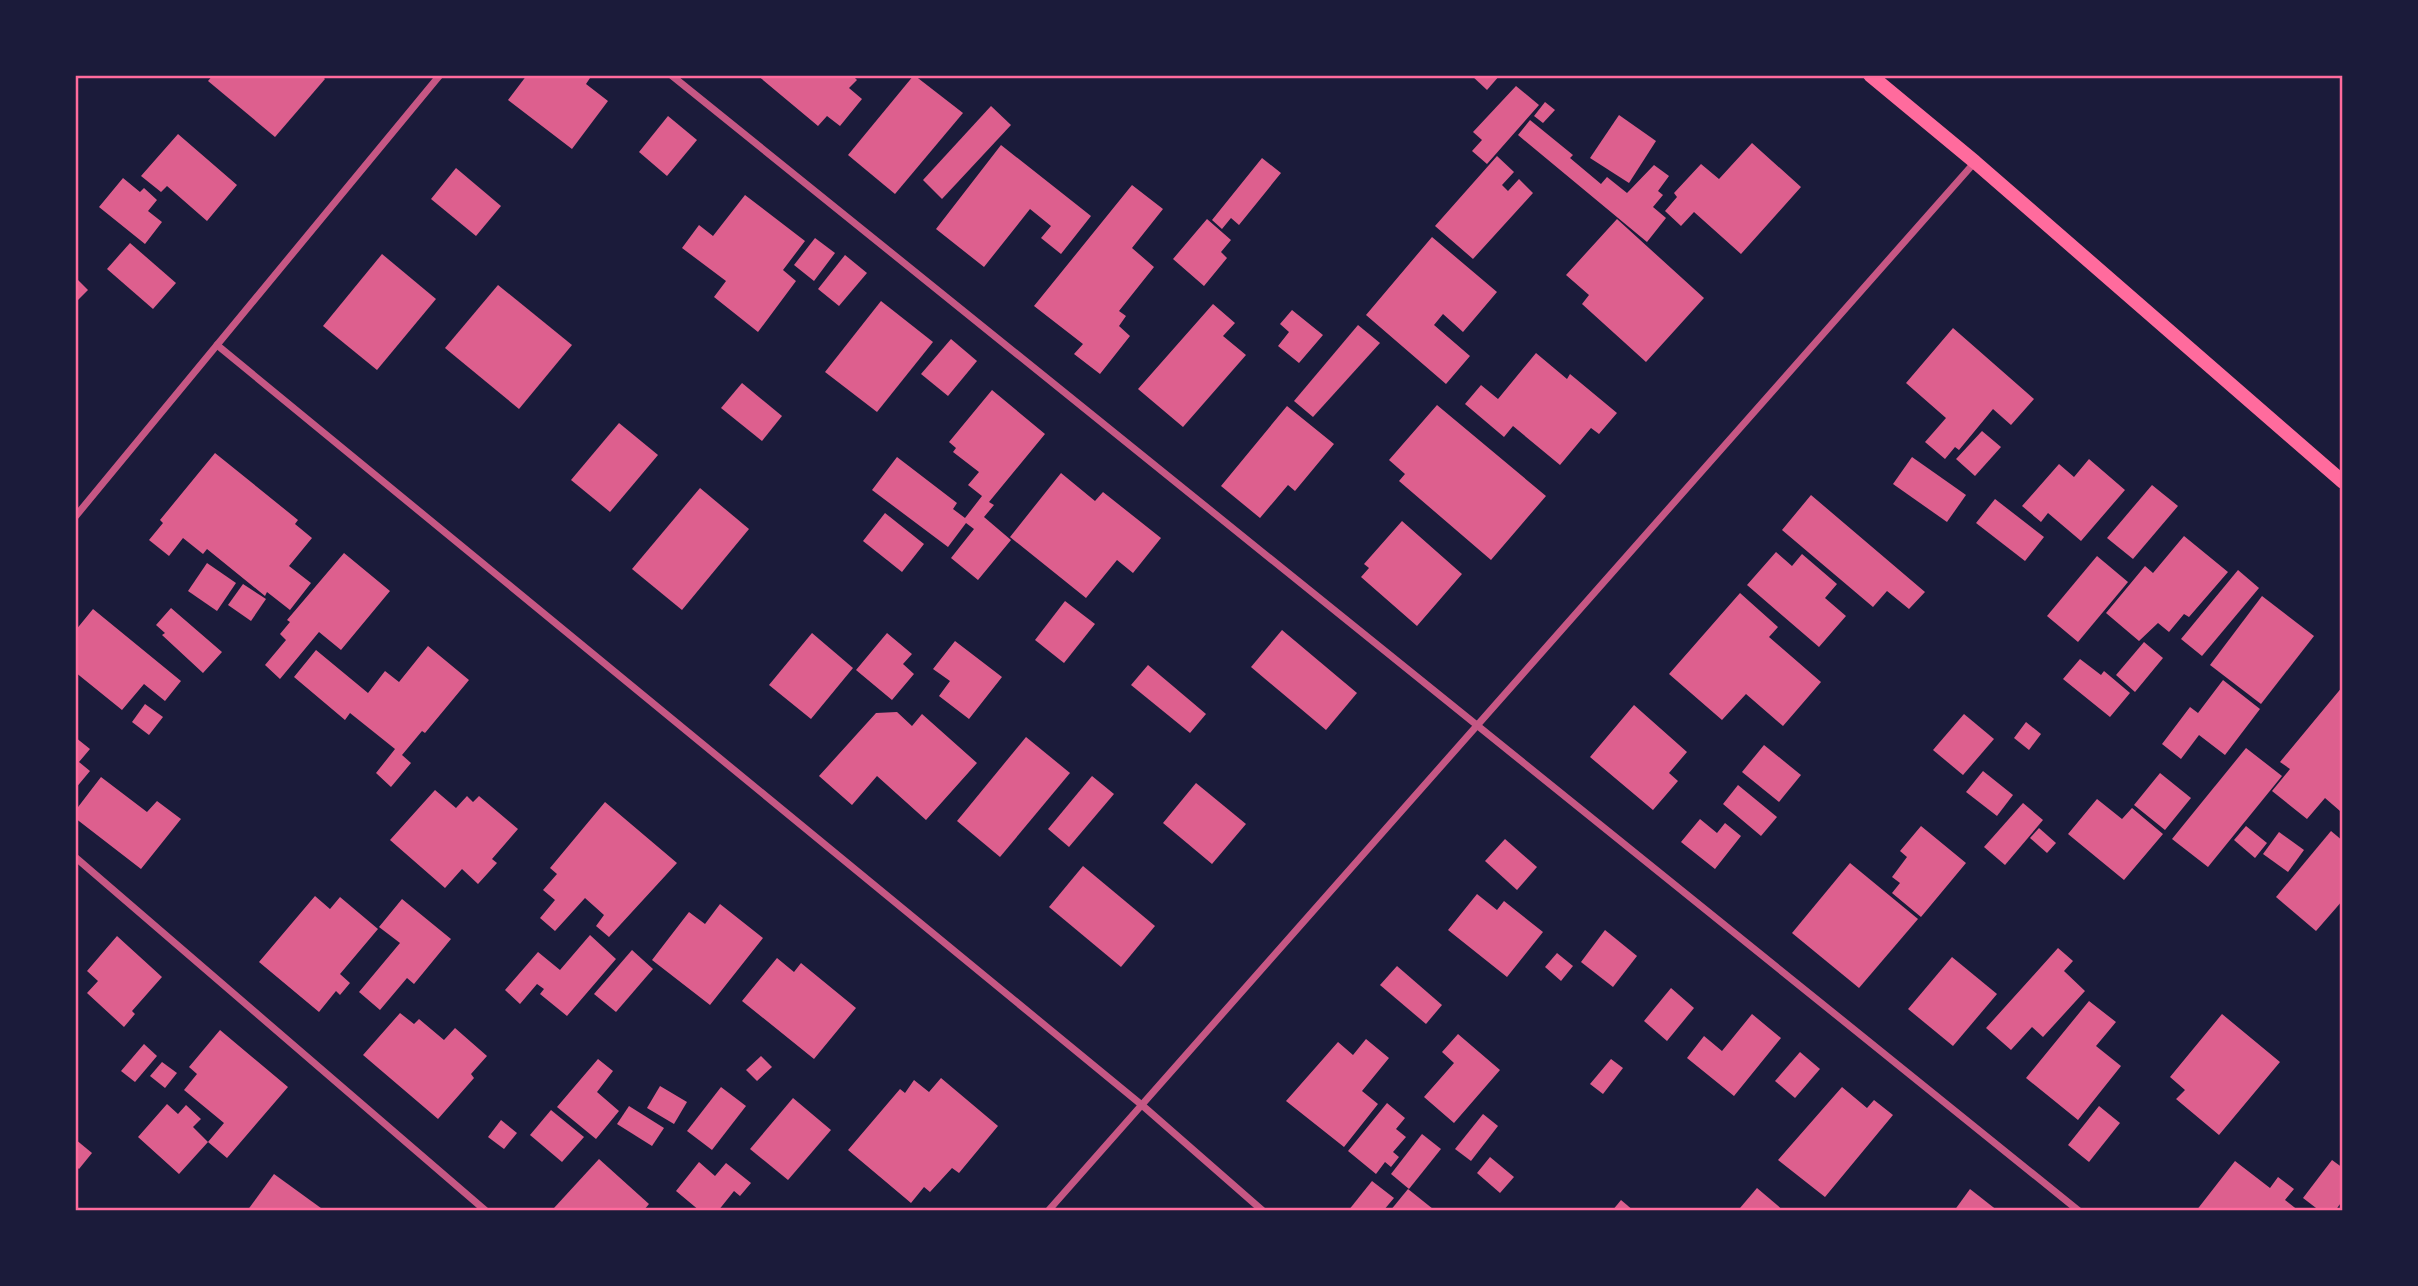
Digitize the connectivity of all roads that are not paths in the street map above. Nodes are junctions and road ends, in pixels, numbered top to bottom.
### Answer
1 (440, 75) edge
2 (671, 75) edge
3 (1870, 75) edge
4 (1975, 162) junction
5 (217, 345) junction
6 (2343, 482) edge
7 (75, 517) edge
8 (1475, 726) junction
9 (75, 857) edge
10 (1143, 1106) junction
11 (486, 1211) edge
12 (1048, 1211) edge
13 (1263, 1211) edge
14 (2079, 1211) edge

1 - 5 street
2 - 8 street
3 - 4 main road
4 - 6 main road
4 - 8 street
5 - 7 street
5 - 10 street
8 - 10 street
8 - 14 street
9 - 11 street
10 - 12 street
10 - 13 street

